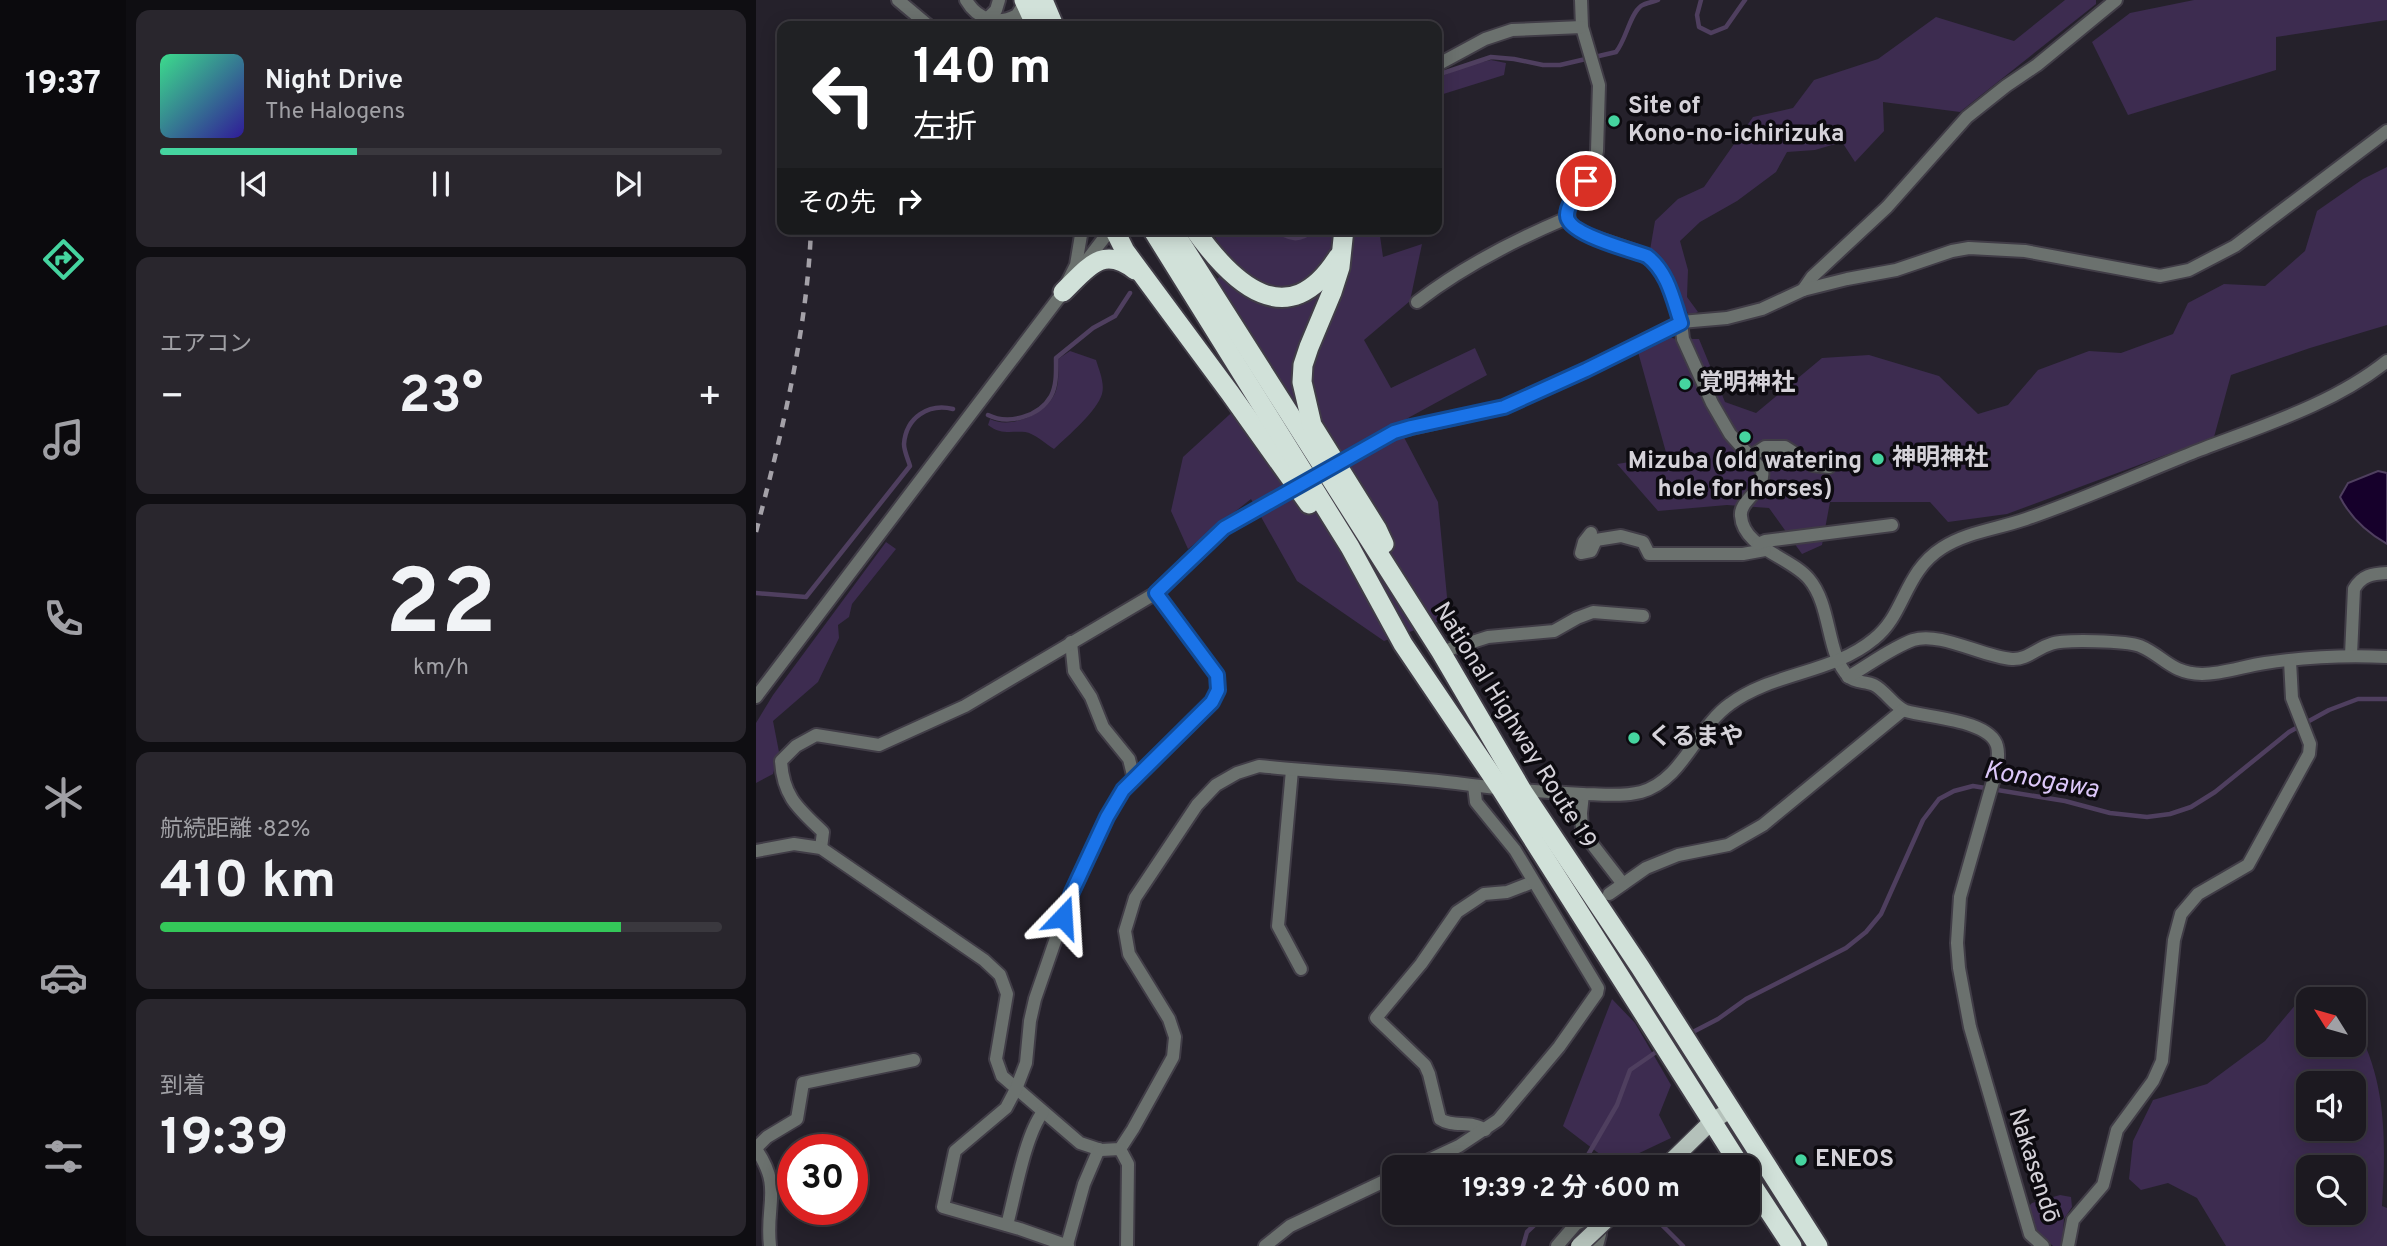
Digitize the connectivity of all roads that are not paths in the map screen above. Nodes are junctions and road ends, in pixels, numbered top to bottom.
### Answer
1 (898, 0) edge
2 (966, 0) edge
3 (999, 0) edge
4 (1581, 0) edge
5 (2116, 0) edge
6 (1031, 1) edge
7 (987, 19) junction
8 (923, 21) edge
9 (1035, 21) edge
10 (1049, 21) edge
11 (1582, 27) junction
12 (1442, 62) edge
13 (2387, 131) edge
14 (1567, 218) junction
15 (1081, 235) edge
16 (1108, 235) edge
17 (1116, 235) edge
18 (1181, 235) edge
19 (1343, 235) edge
20 (1342, 250) junction
21 (1144, 277) junction
22 (1803, 290) junction
23 (1063, 292) junction
24 (1417, 302) dead end
25 (1681, 323) junction
26 (2387, 361) edge
27 (1750, 457) junction
28 (1829, 467) dead end
29 (1892, 524) dead end
30 (1591, 533) dead end
31 (1762, 547) junction
32 (2387, 573) edge
33 (1156, 593) junction
34 (1407, 600) junction
35 (1643, 616) dead end
36 (1072, 642) junction
37 (1403, 644) junction
38 (1441, 652) junction
39 (2351, 655) junction
40 (2387, 657) edge
41 (1838, 661) junction
42 (2290, 661) junction
43 (1848, 677) junction
44 (756, 696) edge
45 (1903, 710) junction
46 (1292, 770) junction
47 (1134, 779) junction
48 (1474, 786) junction
49 (1502, 789) junction
50 (1523, 792) junction
51 (1583, 794) junction
52 (821, 848) junction
53 (756, 851) edge
54 (1533, 882) junction
55 (1623, 884) junction
56 (1609, 894) dead end
57 (1301, 969) dead end
58 (914, 1060) dead end
59 (1016, 1089) junction
60 (1730, 1110) junction
61 (1043, 1112) junction
62 (1711, 1122) junction
63 (1485, 1130) junction
64 (756, 1148) edge
65 (1099, 1149) junction
66 (1120, 1149) junction
67 (1440, 1155) edge
68 (1677, 1155) edge
69 (1733, 1155) edge
70 (1382, 1182) edge
71 (1760, 1197) edge
72 (1007, 1225) junction
73 (1601, 1225) edge
74 (1791, 1244) edge
75 (771, 1246) edge
76 (1068, 1246) edge
77 (1127, 1246) edge
78 (1265, 1246) edge
79 (1557, 1246) edge
80 (1579, 1246) edge
81 (1597, 1246) edge
82 (1818, 1246) edge
83 (2043, 1246) edge
84 (2068, 1246) edge

1 - 8 street
2 - 7 street
3 - 7 street
4 - 11 street
5 - 22 street
6 - 7 street
6 - 9 highway
6 - 10 highway
11 - 12 street
11 - 14 street
13 - 22 street
14 - 24 street
14 - 25 street
15 - 23 street
16 - 23 street
17 - 21 highway
18 - 20 highway
18 - 34 highway, National Highway Route 19
18 - 37 highway, National Highway Route 19
19 - 20 highway
20 - 34 highway
21 - 23 highway
21 - 37 highway
22 - 25 street
23 - 44 street
25 - 27 street
25 - 33 street, bridge
26 - 41 street
27 - 28 street
27 - 31 street
29 - 31 street
30 - 31 street
31 - 41 street
32 - 39 street
33 - 36 street
33 - 47 street
34 - 38 highway, National Highway Route 19
35 - 38 street
36 - 47 street
36 - 52 street
37 - 49 highway, National Highway Route 19
38 - 50 highway, National Highway Route 19
39 - 40 street
39 - 42 street
41 - 43 street
41 - 51 street
42 - 43 street
42 - 84 street
43 - 45 street
45 - 55 street
45 - 83 street, Nakasendō
46 - 48 street
46 - 57 street
46 - 66 street
47 - 59 street
48 - 49 street
48 - 54 street
49 - 50 street
49 - 62 highway, National Highway Route 19
50 - 51 street
50 - 60 highway, National Highway Route 19
51 - 55 street
52 - 53 street
52 - 59 street
54 - 63 street
54 - 63 street
55 - 56 street
58 - 64 street
59 - 61 street
59 - 72 street
60 - 62 main road
60 - 82 highway, National Highway Route 19
61 - 65 street
61 - 72 street
62 - 68 main road
62 - 69 highway, National Highway Route 19
63 - 67 street
64 - 75 street
65 - 66 street
65 - 76 street
66 - 77 street
70 - 78 street
71 - 74 highway
72 - 76 street
73 - 80 main road, bridge
79 - 81 street

